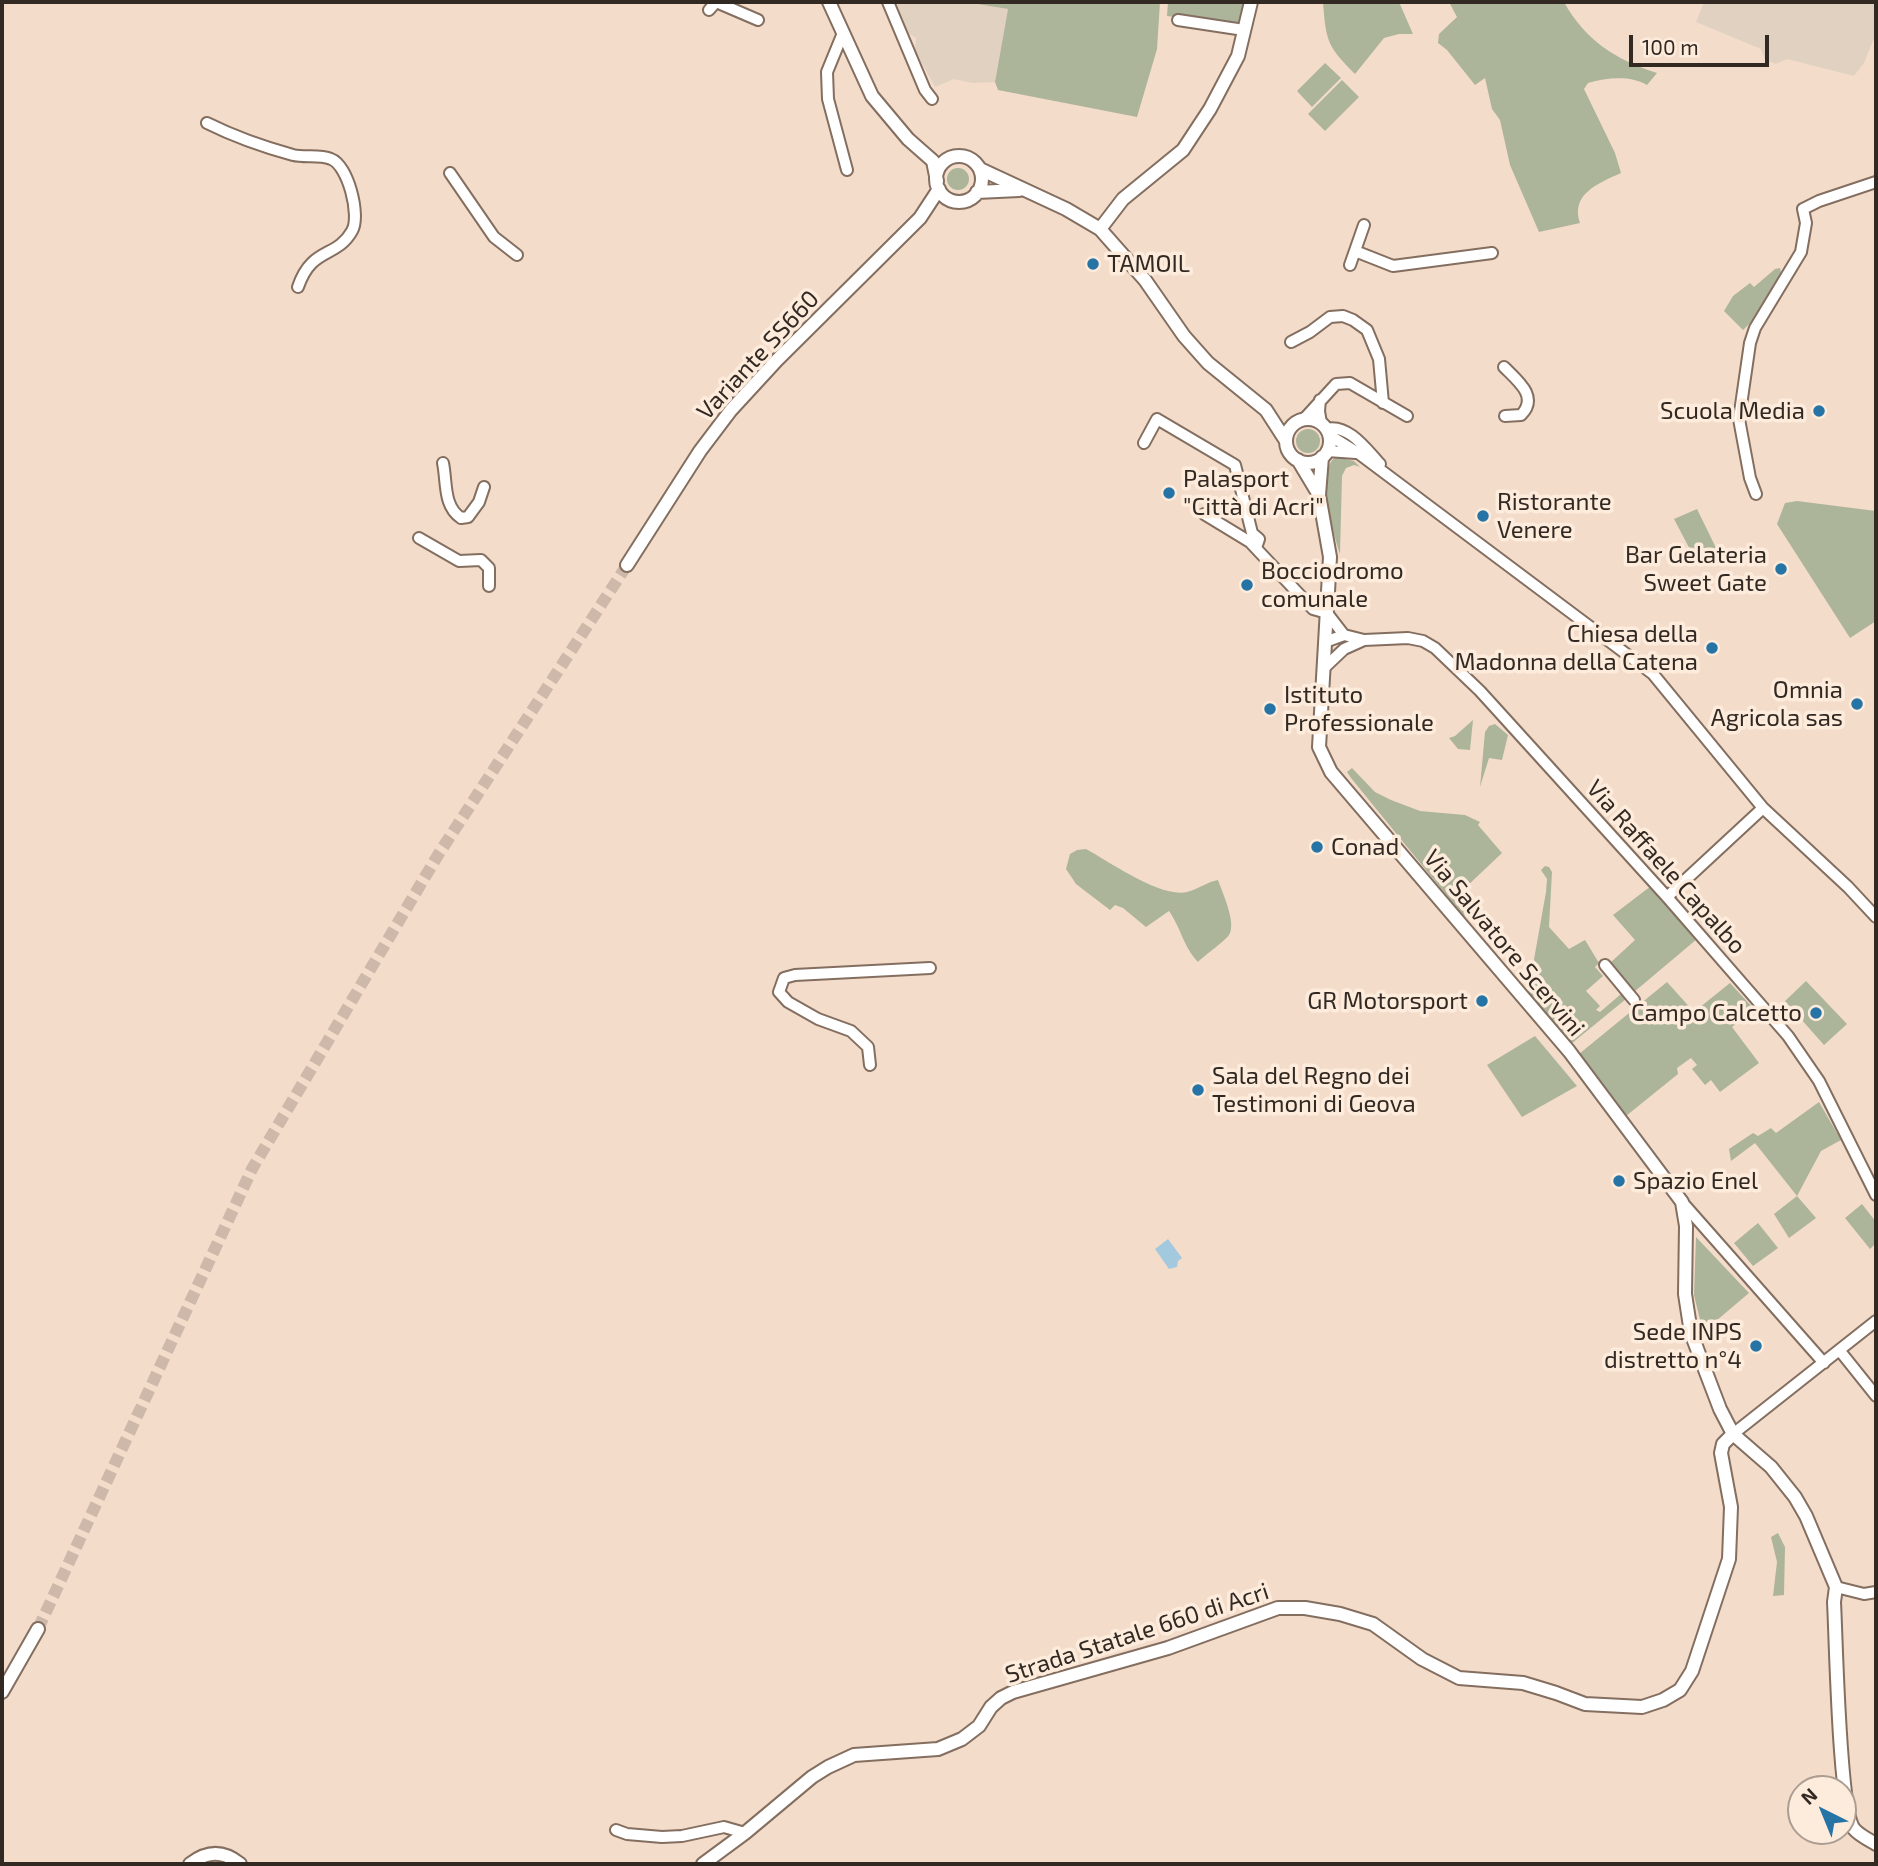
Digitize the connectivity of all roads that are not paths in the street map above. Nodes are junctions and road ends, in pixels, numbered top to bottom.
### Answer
1 (888, 2) edge
2 (1251, 2) edge
3 (832, 3) edge
4 (709, 10) dead end
5 (758, 20) dead end
6 (1178, 20) dead end
7 (1244, 30) junction
8 (843, 33) junction
9 (932, 99) dead end
10 (207, 123) dead end
11 (923, 150) junction
12 (948, 159) junction
13 (980, 169) junction
14 (847, 170) dead end
15 (450, 173) dead end
16 (1876, 182) edge
17 (938, 185) junction
18 (1028, 191) junction
19 (977, 192) junction
20 (956, 201) junction
21 (920, 218) junction
22 (1364, 225) dead end
23 (1100, 229) junction
24 (1355, 251) junction
25 (1492, 253) dead end
26 (517, 255) dead end
27 (1350, 265) dead end
28 (299, 287) dead end
29 (1291, 342) dead end
30 (1504, 367) dead end
31 (1320, 400) junction
32 (1383, 402) junction
33 (1266, 410) junction
34 (1407, 415) dead end
35 (1505, 416) dead end
36 (1301, 420) junction
37 (1325, 429) junction
38 (1286, 441) junction
39 (1144, 443) dead end
40 (1358, 453) junction
41 (1325, 454) junction
42 (1298, 460) junction
43 (443, 463) dead end
44 (484, 487) dead end
45 (1404, 489) junction
46 (1756, 494) dead end
47 (1319, 495) junction
48 (1204, 514) dead end
49 (419, 537) dead end
50 (1256, 548) junction
51 (627, 565) tunnel mouth
52 (489, 586) dead end
53 (1327, 612) junction
54 (1345, 635) junction
55 (1364, 640) junction
56 (1325, 642) junction
57 (1344, 649) junction
58 (1324, 668) junction
59 (1763, 808) junction
60 (1667, 897) junction
61 (1876, 917) edge
62 (1605, 965) dead end
63 (930, 968) dead end
64 (1634, 1000) dead end
65 (870, 1065) dead end
66 (1876, 1195) edge
67 (1682, 1202) junction
68 (1876, 1321) edge
69 (1840, 1351) junction
70 (1824, 1363) junction
71 (1876, 1396) edge
72 (1732, 1434) junction
73 (1836, 1587) junction
74 (1876, 1592) edge
75 (38, 1629) tunnel mouth
76 (2, 1692) edge
77 (616, 1830) dead end
78 (745, 1833) junction
79 (1876, 1844) edge
80 (190, 1864) edge
81 (240, 1864) edge
82 (703, 1864) edge

1 - 9 street
2 - 7 main road
3 - 8 main road
4 - 5 street
6 - 7 street
7 - 23 main road
8 - 11 main road
8 - 14 street
10 - 28 street
11 - 12 main road
11 - 17 main road
12 - 13 main road
12 - 17 main road
13 - 18 main road
13 - 19 main road
15 - 26 street
16 - 46 street
17 - 20 main road
17 - 21 main road, Variante SS660
18 - 19 main road
18 - 23 main road
19 - 20 main road
20 - 21 main road
21 - 51 main road, Variante SS660
22 - 24 street
23 - 33 main road
24 - 25 street
24 - 27 street
29 - 32 street
30 - 35 street
31 - 32 street
31 - 36 street
31 - 37 street
32 - 34 street
33 - 36 main road
33 - 38 main road
36 - 37 main road
36 - 38 main road
37 - 40 street
37 - 41 main road
37 - 45 street
38 - 42 main road
39 - 50 street
40 - 41 street
40 - 45 street
41 - 42 main road
41 - 47 main road
42 - 47 main road
43 - 44 street
45 - 59 street
47 - 53 main road, Via Salvatore Scervini
48 - 50 street
49 - 52 street
50 - 53 street
53 - 54 street
53 - 56 main road, Via Salvatore Scervini
54 - 55 street
54 - 56 street
55 - 57 street
55 - 60 street, Via Raffaele Capalbo
56 - 57 street
56 - 58 main road, Via Salvatore Scervini
57 - 58 street
58 - 67 main road, Via Salvatore Scervini
59 - 60 street
59 - 61 street
60 - 66 street, Via Raffaele Capalbo
62 - 64 street
63 - 65 street
67 - 70 street
67 - 72 main road
68 - 69 street
69 - 70 street
69 - 71 street
70 - 72 street
72 - 73 main road
72 - 78 main road, Strada Statale 660 di Acri
73 - 74 street
73 - 79 main road
75 - 76 main road
77 - 78 street
78 - 82 main road, Strada Statale 660 di Acri
80 - 81 main road

